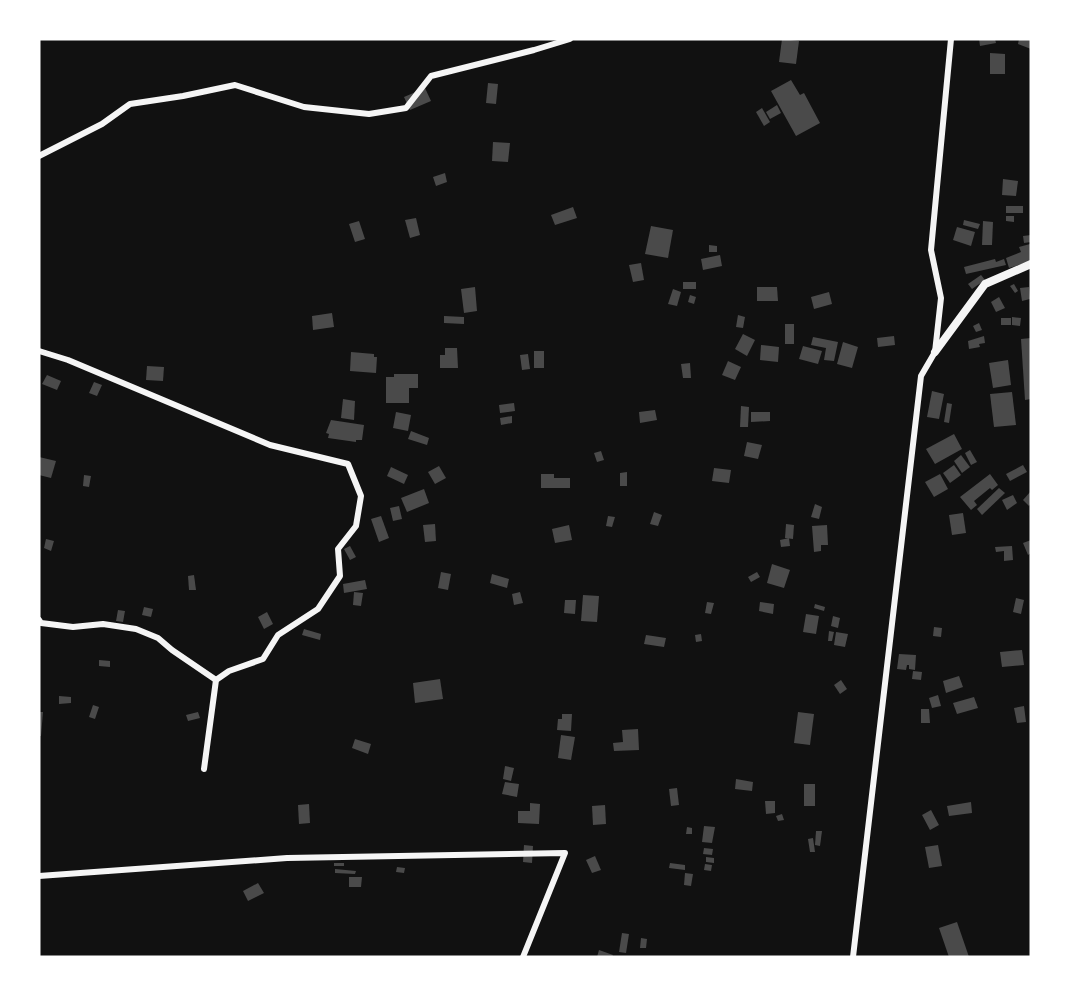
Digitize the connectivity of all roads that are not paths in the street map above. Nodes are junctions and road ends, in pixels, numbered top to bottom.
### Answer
1 (570, 39) edge
2 (951, 39) edge
3 (39, 156) edge
4 (1031, 264) edge
5 (39, 351) edge
6 (935, 352) junction
7 (39, 620) edge
8 (216, 680) junction
9 (204, 769) dead end
10 (39, 876) edge
11 (523, 957) edge
12 (853, 957) edge

1 - 3 street
2 - 6 street
4 - 6 street
5 - 8 street
6 - 12 street
7 - 8 street
8 - 9 street
10 - 11 street

